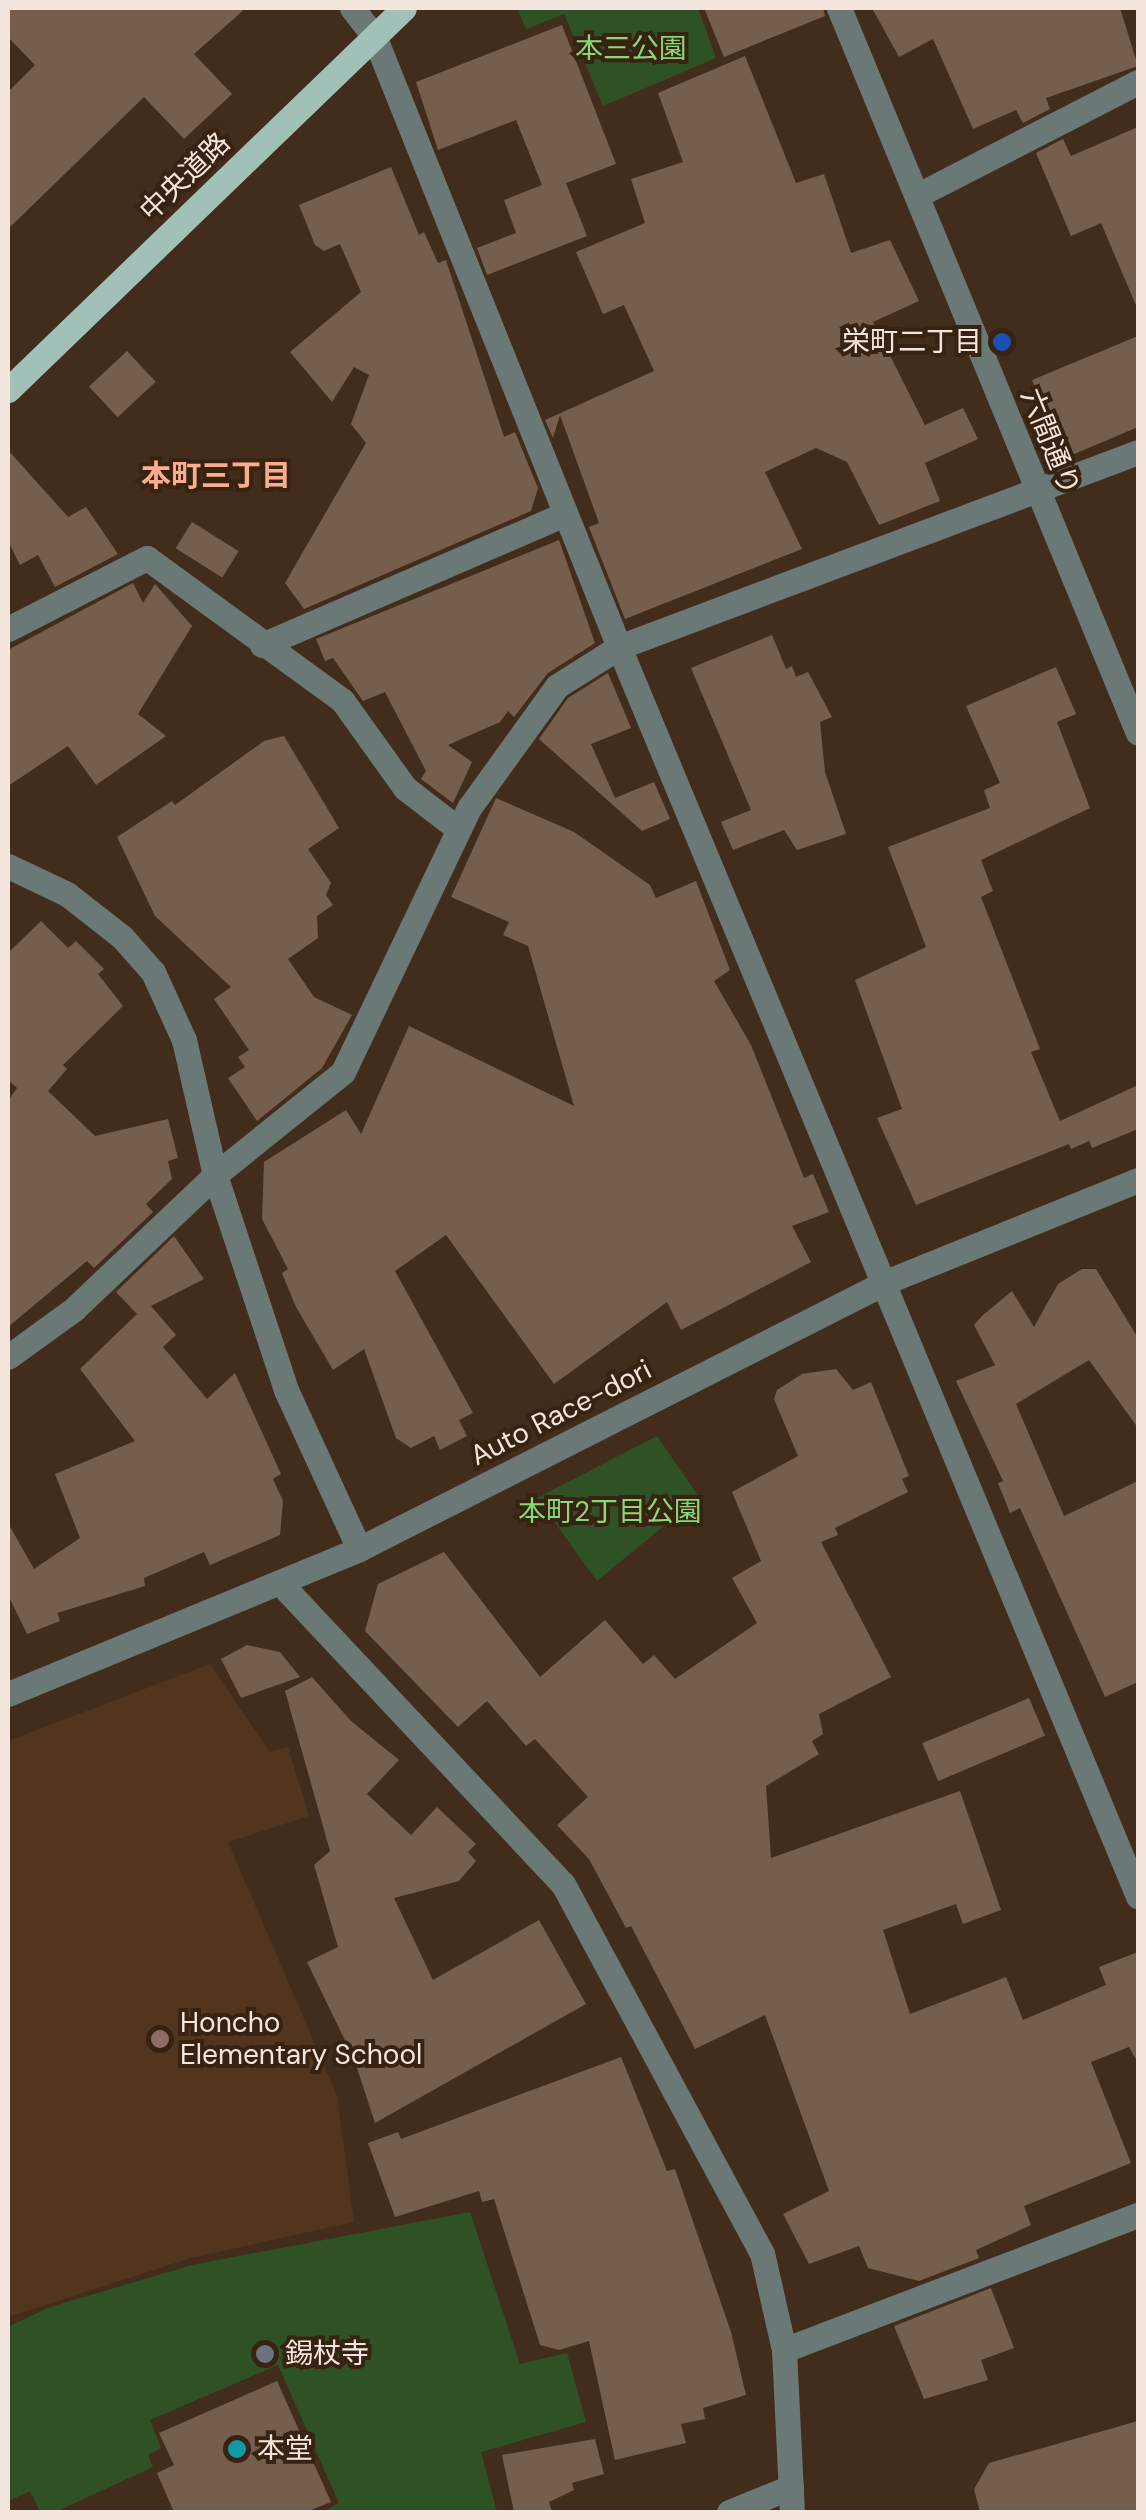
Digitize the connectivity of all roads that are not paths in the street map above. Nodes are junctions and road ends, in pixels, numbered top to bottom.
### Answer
1 (352, 8) edge
2 (404, 8) edge
3 (840, 8) edge
4 (374, 36) junction
5 (1138, 82) edge
6 (918, 195) junction
7 (8, 390) edge
8 (1138, 452) edge
9 (1038, 494) junction
10 (564, 514) junction
11 (8, 629) edge
12 (262, 644) junction
13 (619, 647) junction
14 (1138, 733) edge
15 (458, 829) junction
16 (8, 866) edge
17 (216, 1175) junction
18 (1138, 1180) edge
19 (888, 1281) junction
20 (8, 1357) edge
21 (359, 1549) junction
22 (281, 1584) junction
23 (10, 1687) edge
24 (1138, 1896) edge
25 (1138, 2215) edge
26 (784, 2350) junction
27 (791, 2500) edge
28 (729, 2512) edge

1 - 4 street
2 - 4 main road, 中央道路
3 - 6 street, 六間通り
4 - 7 main road, 中央道路
4 - 10 street
5 - 6 street
6 - 9 street, 六間通り
8 - 9 street
9 - 13 street
9 - 14 street, 六間通り
10 - 12 street
10 - 13 street
11 - 12 street
12 - 15 street
13 - 15 street
13 - 19 street
15 - 17 street
16 - 17 street
17 - 20 street
17 - 21 street
18 - 19 street, Auto Race-dori
19 - 21 street, Auto Race-dori
19 - 24 street
21 - 22 street, Auto Race-dori
22 - 23 street, Auto Race-dori
22 - 26 street
25 - 26 street
26 - 27 street
27 - 28 street

